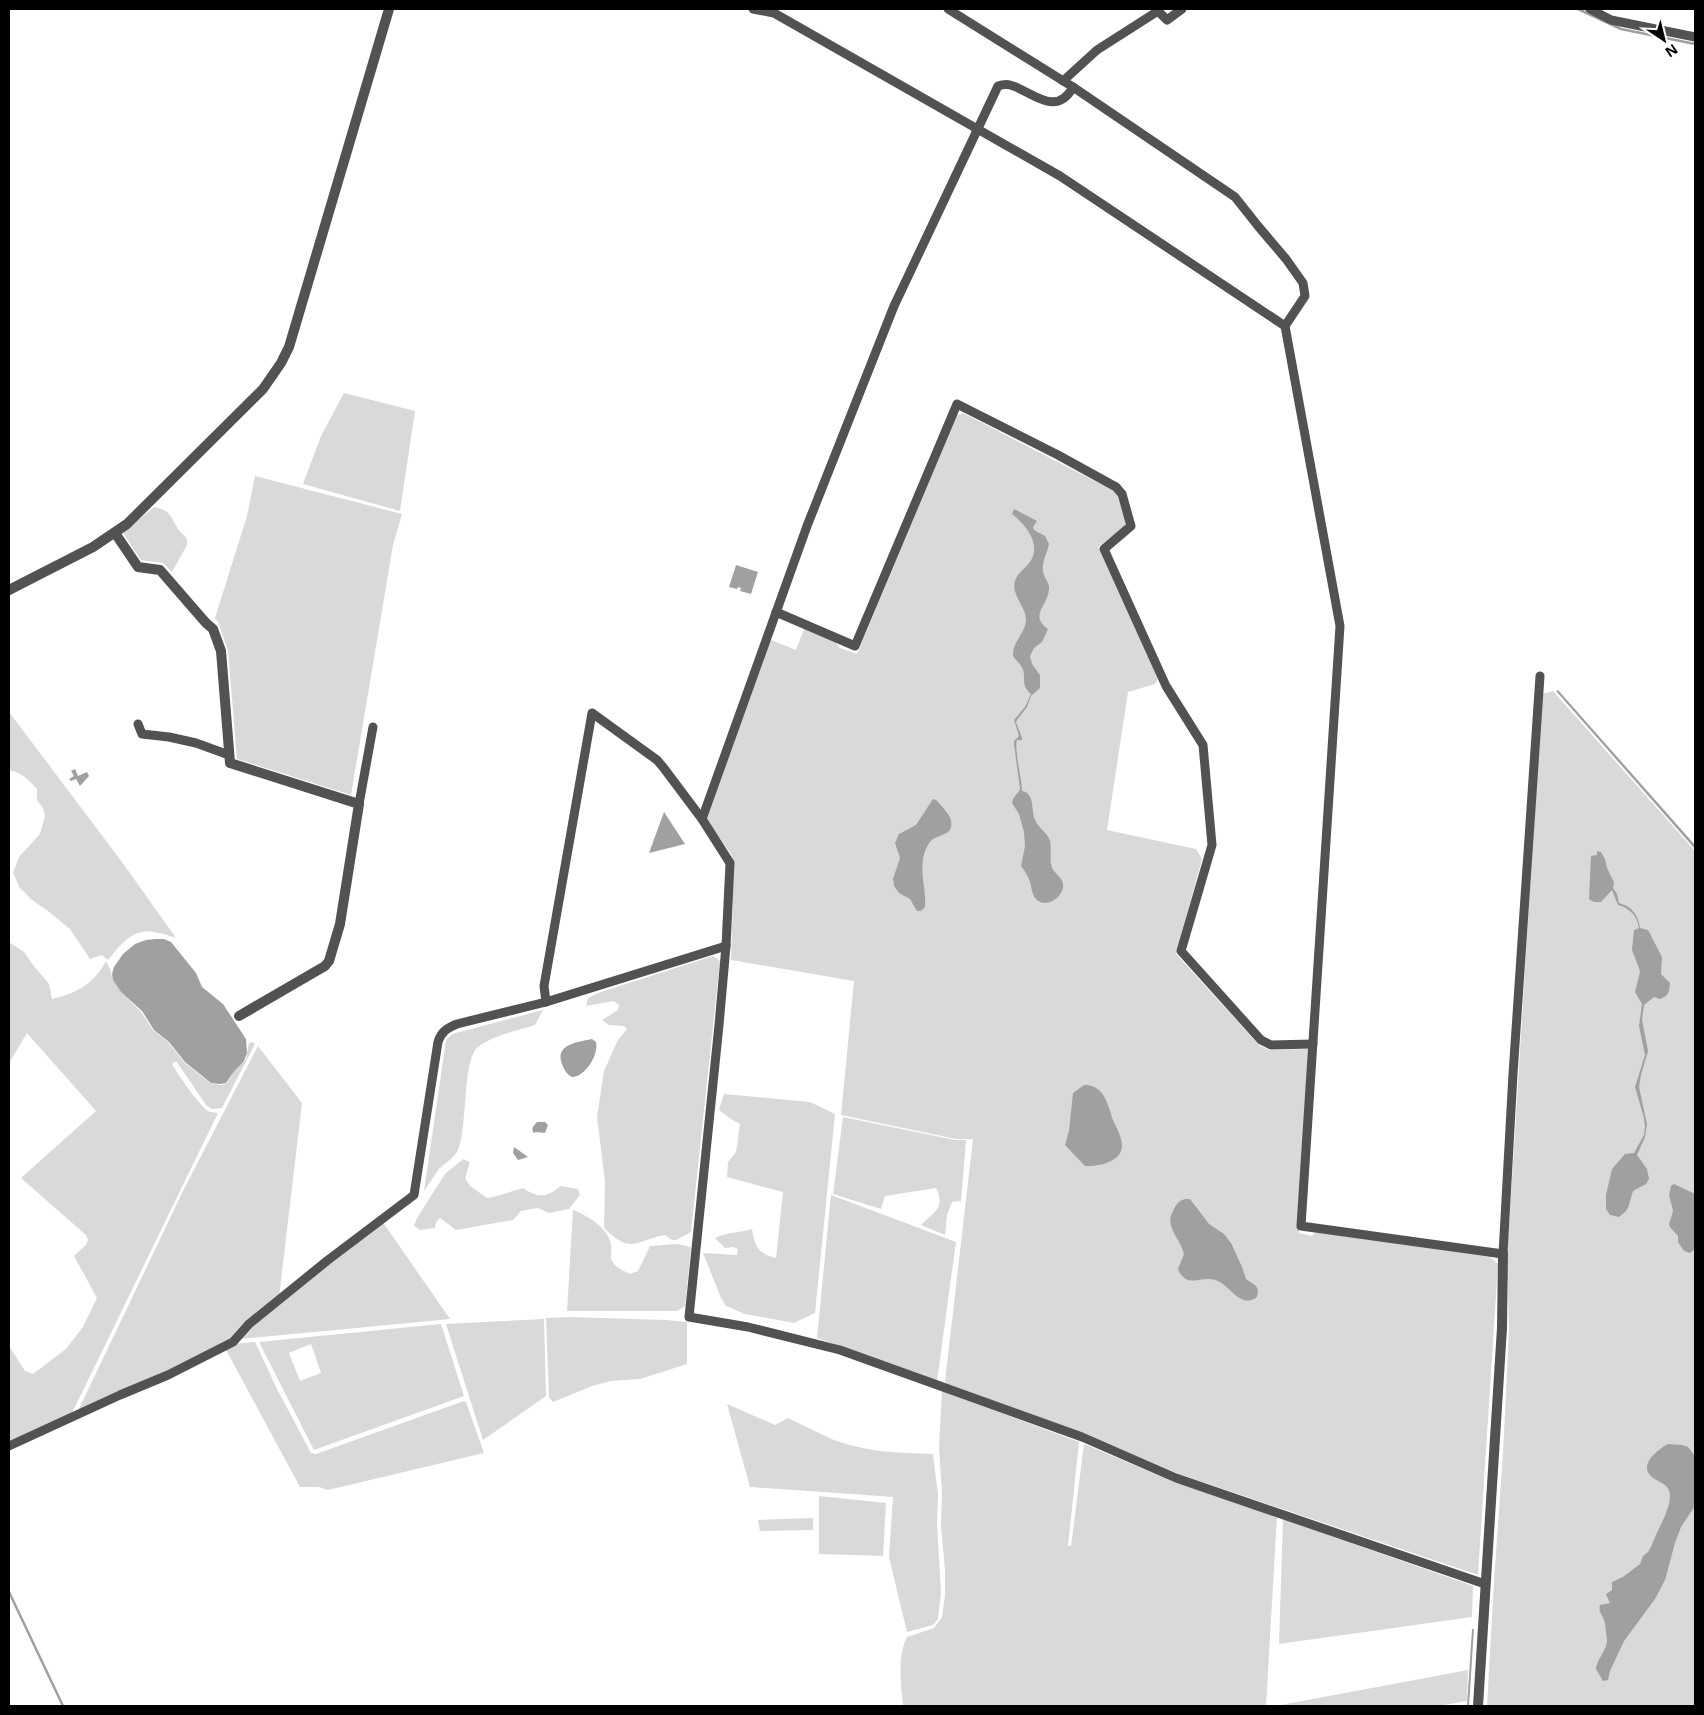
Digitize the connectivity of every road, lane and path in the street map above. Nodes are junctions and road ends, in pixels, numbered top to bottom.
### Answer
1 (389, 9) edge
2 (753, 9) edge
3 (948, 9) edge
4 (1182, 9) edge
5 (1590, 9) edge
6 (1157, 10) edge
7 (1695, 37) edge
8 (1063, 81) junction
9 (1073, 87) junction
10 (977, 128) junction
11 (1285, 326) junction
12 (115, 533) junction
13 (9, 590) edge
14 (776, 612) junction
15 (1540, 676) dead end
16 (138, 724) dead end
17 (373, 727) dead end
18 (229, 755) junction
19 (359, 804) junction
20 (702, 819) junction
21 (726, 946) junction
22 (546, 1002) junction
23 (239, 1016) dead end
24 (1314, 1044) junction
25 (1503, 1254) junction
26 (9, 1446) edge
27 (1485, 1584) junction
28 (1478, 1706) edge

1 - 12 street
2 - 10 street
3 - 8 street
4 - 6 street
5 - 7 street
6 - 8 street
8 - 9 street
9 - 10 street
9 - 11 street
10 - 11 street
10 - 14 street
11 - 24 street
12 - 13 street
12 - 18 street
14 - 20 street
14 - 24 street
15 - 25 street
16 - 18 street
17 - 19 street
18 - 19 street
19 - 23 street
20 - 21 street
20 - 22 street
21 - 22 street
21 - 27 street
22 - 26 street
24 - 25 street
25 - 27 street
27 - 28 street

